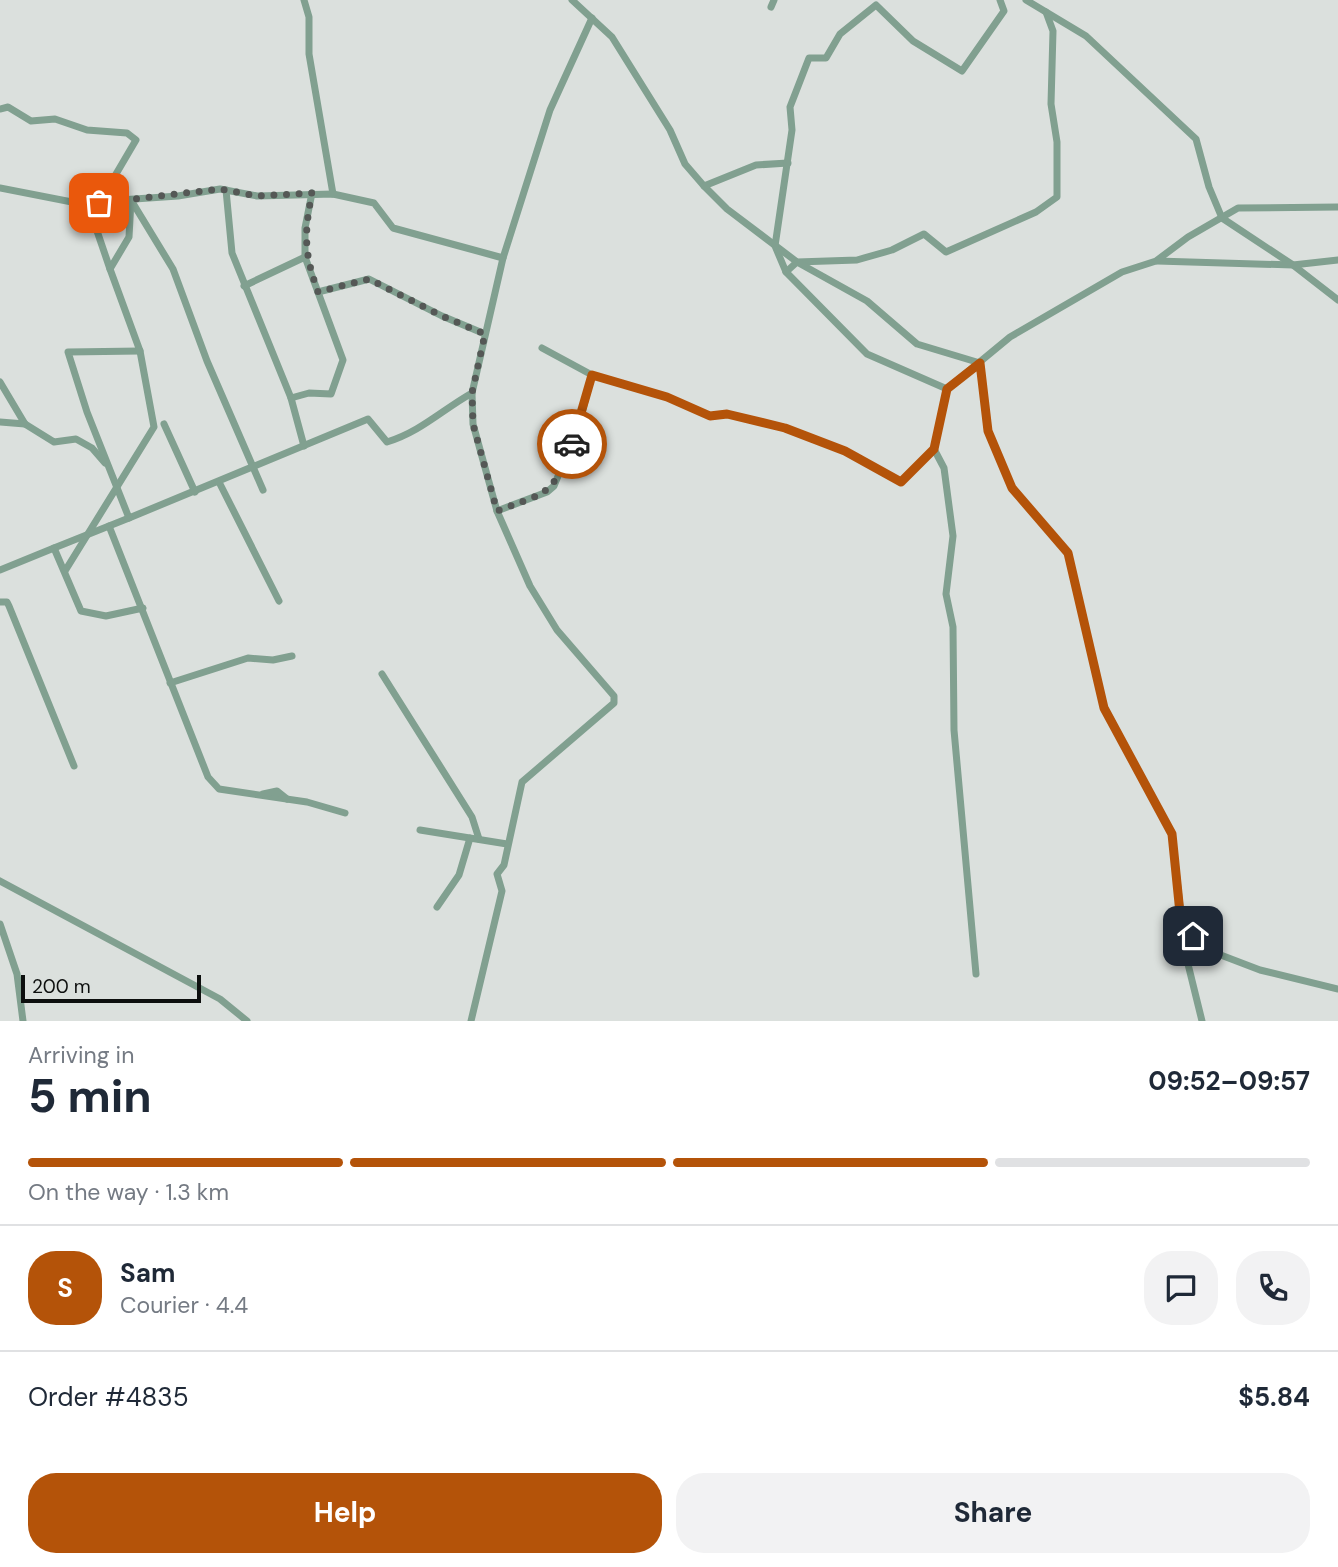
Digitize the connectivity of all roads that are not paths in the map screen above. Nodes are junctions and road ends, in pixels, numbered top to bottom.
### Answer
1 (304, 0) edge
2 (572, 0) edge
3 (1000, 0) edge
4 (1026, 0) edge
5 (874, 3) edge
6 (1046, 12) junction
7 (592, 18) junction
8 (0, 109) edge
9 (788, 163) junction
10 (704, 186) junction
11 (0, 188) edge
12 (226, 190) junction
13 (312, 193) junction
14 (333, 194) junction
15 (131, 200) junction
16 (99, 203) junction
17 (1338, 207) edge
18 (1223, 218) junction
19 (775, 246) junction
20 (305, 257) junction
21 (503, 258) junction
22 (1338, 260) edge
23 (1156, 261) junction
24 (797, 262) junction
25 (1293, 265) junction
26 (110, 269) junction
27 (786, 272) junction
28 (244, 286) junction
29 (318, 292) junction
30 (1338, 300) edge
31 (485, 334) junction
32 (542, 348) dead end
33 (140, 351) junction
34 (980, 363) junction
35 (592, 375) junction
36 (0, 382) edge
37 (947, 389) junction
38 (472, 393) junction
39 (291, 398) junction
40 (0, 422) edge
41 (26, 424) junction
42 (164, 424) dead end
43 (304, 446) junction
44 (934, 449) junction
45 (251, 467) junction
46 (110, 469) junction
47 (219, 482) junction
48 (117, 487) junction
49 (263, 490) dead end
50 (195, 492) junction
51 (497, 511) junction
52 (129, 518) junction
53 (109, 526) junction
54 (87, 536) junction
55 (54, 548) junction
56 (0, 570) edge
57 (65, 571) junction
58 (279, 601) dead end
59 (0, 603) edge
60 (143, 608) junction
61 (292, 656) dead end
62 (382, 674) dead end
63 (170, 682) junction
64 (74, 766) dead end
65 (345, 813) dead end
66 (420, 830) dead end
67 (474, 838) junction
68 (507, 844) junction
69 (0, 881) edge
70 (437, 907) dead end
71 (1181, 923) junction
72 (0, 924) edge
73 (976, 974) dead end
74 (1338, 989) edge
75 (23, 1021) edge
76 (247, 1021) edge
77 (471, 1021) edge
78 (1202, 1021) edge

1 - 14 street
2 - 7 street
3 - 5 street
4 - 6 street
5 - 9 street
6 - 18 street
6 - 24 street
7 - 10 street
7 - 21 street
8 - 16 street
9 - 10 street
9 - 19 street
10 - 19 street
11 - 16 street
12 - 13 street
12 - 15 street
12 - 28 street
13 - 14 street
13 - 20 street
14 - 21 street
15 - 16 street
15 - 26 street
15 - 45 street
16 - 26 street
17 - 18 street
18 - 23 street
18 - 25 street
19 - 24 street
19 - 27 street
20 - 28 street
20 - 29 street
21 - 31 street
22 - 25 street
23 - 25 street
23 - 34 street
24 - 27 street
24 - 34 street
25 - 30 street
26 - 33 street
27 - 37 street
28 - 39 street
29 - 31 street
29 - 39 street
31 - 38 street
32 - 35 street
33 - 46 street
33 - 48 street
34 - 37 street
34 - 71 street
35 - 44 street
35 - 51 street
36 - 41 street
37 - 44 street
38 - 43 street
38 - 51 street
39 - 43 street
40 - 41 street
41 - 46 street
42 - 50 street
43 - 45 street
44 - 73 street
45 - 47 street
45 - 49 street
46 - 48 street
47 - 50 street
47 - 58 street
48 - 52 street
48 - 54 street
50 - 52 street
51 - 68 street
52 - 53 street
53 - 54 street
53 - 60 street
54 - 55 street
54 - 57 street
55 - 56 street
55 - 57 street
57 - 60 street
59 - 64 street
60 - 63 street
61 - 63 street
62 - 67 street
63 - 65 street
66 - 67 street
67 - 68 street
67 - 70 street
68 - 77 street
69 - 76 street
71 - 74 street
71 - 78 street
72 - 75 street

